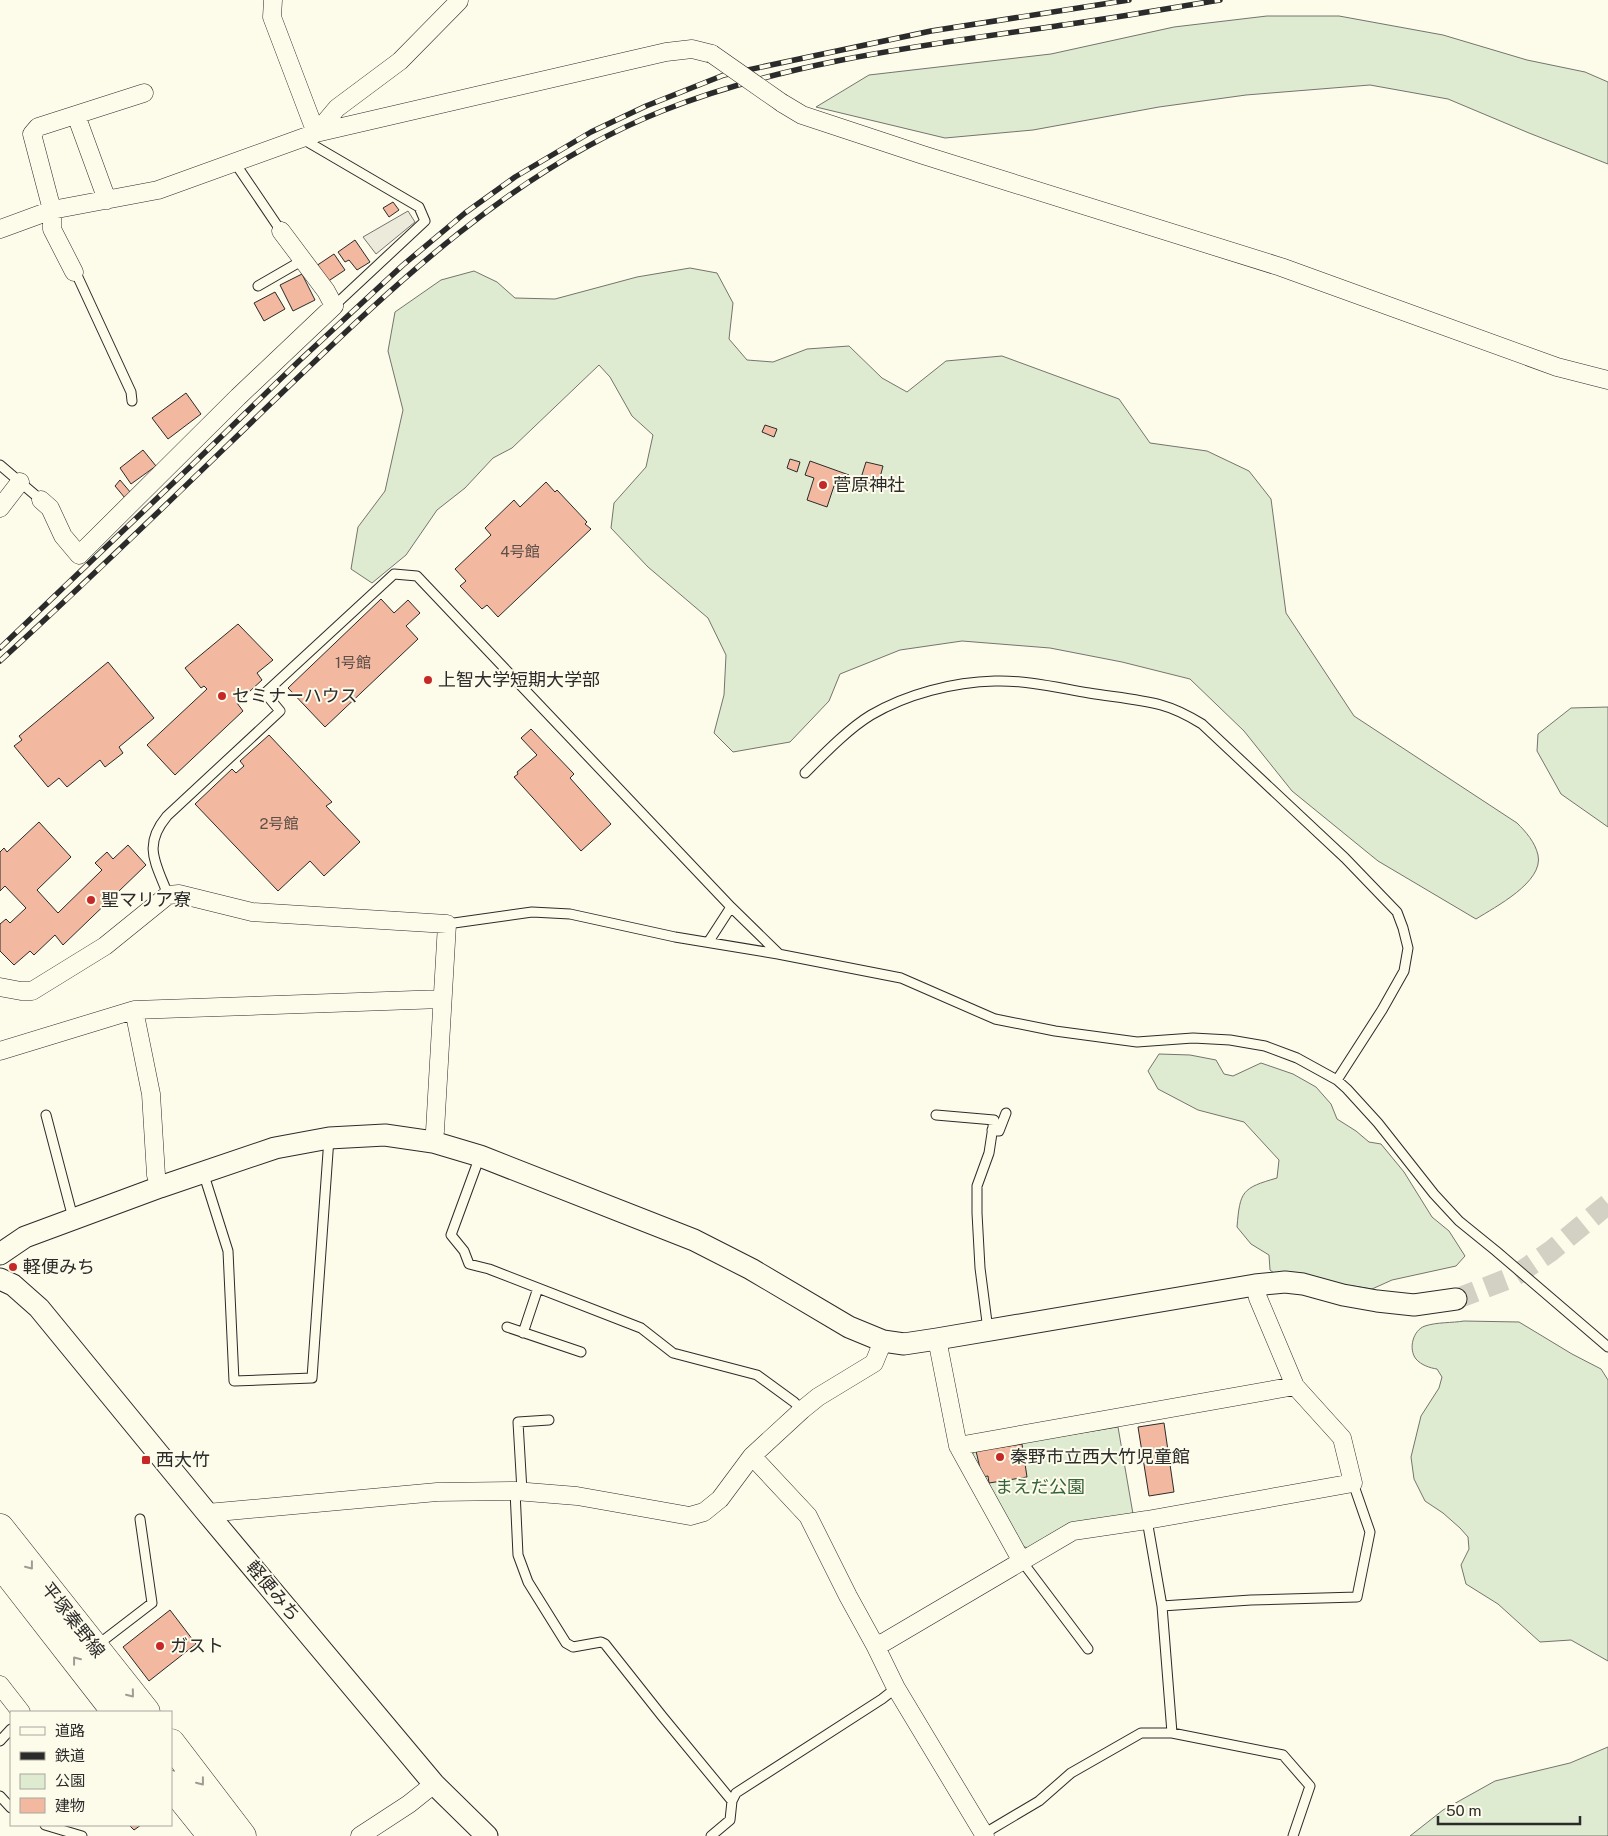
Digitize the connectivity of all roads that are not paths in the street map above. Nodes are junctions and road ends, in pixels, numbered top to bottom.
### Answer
1 (273, 0) edge
2 (459, 1) edge
3 (144, 93) dead end
4 (76, 115) junction
5 (308, 135) junction
6 (235, 163) junction
7 (107, 200) junction
8 (52, 210) junction
9 (0, 229) edge
10 (281, 231) joint
11 (303, 260) junction
12 (74, 272) joint
13 (258, 286) dead end
14 (334, 306) junction
15 (1608, 380) edge
16 (132, 401) dead end
17 (0, 464) edge
18 (20, 482) junction
19 (41, 500) joint
20 (0, 508) edge
21 (805, 772) dead end
22 (168, 895) junction
23 (731, 907) junction
24 (447, 924) junction
25 (709, 941) junction
26 (778, 954) junction
27 (0, 987) edge
28 (442, 999) junction
29 (134, 1010) junction
30 (0, 1051) edge
31 (1336, 1080) junction
32 (1006, 1113) dead end
33 (46, 1115) dead end
34 (936, 1115) dead end
35 (992, 1130) junction
36 (329, 1138) junction
37 (433, 1142) junction
38 (480, 1156) junction
39 (203, 1172) junction
40 (160, 1187) junction
41 (73, 1218) junction
42 (0, 1254) edge
43 (0, 1279) edge
44 (1255, 1285) junction
45 (538, 1288) junction
46 (1456, 1299) tunnel mouth
47 (507, 1327) dead end
48 (988, 1330) junction
49 (523, 1333) junction
50 (937, 1339) junction
51 (883, 1341) junction
52 (1608, 1347) edge
53 (581, 1352) dead end
54 (1295, 1386) junction
55 (802, 1410) junction
56 (549, 1420) dead end
57 (958, 1446) junction
58 (752, 1456) junction
59 (1353, 1483) junction
60 (518, 1491) junction
61 (207, 1512) junction
62 (140, 1519) dead end
63 (1147, 1520) junction
64 (0, 1528) edge
65 (1021, 1560) junction
66 (0, 1563) edge
67 (1162, 1606) junction
68 (876, 1647) junction
69 (94, 1648) junction
70 (1088, 1649) dead end
71 (0, 1685) edge
72 (896, 1688) junction
73 (20, 1711) edge
74 (115, 1711) edge
75 (145, 1711) edge
76 (10, 1730) edge
77 (1172, 1733) junction
78 (0, 1740) edge
79 (172, 1745) edge
80 (434, 1784) junction
81 (172, 1786) edge
82 (0, 1796) edge
83 (732, 1800) junction
84 (10, 1807) edge
85 (48, 1826) edge
86 (985, 1835) edge
87 (82, 1836) edge
88 (212, 1836) edge
89 (242, 1836) edge
90 (360, 1836) edge
91 (487, 1836) edge
92 (711, 1836) edge
93 (1293, 1836) edge

1 - 5 street
2 - 5 street
3 - 4 street
4 - 7 street
4 - 8 street
5 - 6 street
5 - 14 lane
5 - 15 street, bridge
6 - 7 street
6 - 10 lane
7 - 8 street
8 - 9 street
8 - 12 street
10 - 11 street
11 - 13 lane
11 - 14 street
12 - 16 lane
14 - 19 street
17 - 18 lane
18 - 19 lane
18 - 20 street
21 - 31 lane
22 - 23 lane
22 - 24 street
22 - 27 street
23 - 25 lane
23 - 26 lane
24 - 25 lane
24 - 28 street
25 - 26 lane
26 - 31 lane
28 - 29 street
28 - 37 street
29 - 30 street
29 - 40 street
31 - 52 lane
32 - 35 lane
33 - 41 lane
34 - 35 lane
35 - 48 lane
36 - 37 street
36 - 39 street
36 - 39 lane
37 - 38 street
38 - 45 lane
38 - 51 street
39 - 40 street
40 - 41 street
41 - 42 street
43 - 61 street, 軽便みち
44 - 46 street
44 - 48 street
44 - 54 street
45 - 49 lane
45 - 55 lane
47 - 49 lane
48 - 50 street
49 - 53 lane
50 - 51 street
50 - 57 street
51 - 55 street
54 - 57 street
54 - 59 street
55 - 58 street
56 - 60 lane
57 - 65 street
58 - 60 street
58 - 68 street
59 - 63 street
59 - 67 lane
60 - 61 street
60 - 83 lane
61 - 80 street, 軽便みち
62 - 69 lane
63 - 65 street
63 - 67 lane
64 -> 69 main road, 平塚秦野線
65 - 68 street
65 - 70 lane
74 -> 66 main road, 平塚秦野線
67 - 77 lane
68 - 72 street
69 -> 75 main road, 平塚秦野線
71 - 73 street
72 - 83 lane
72 - 86 street
76 - 78 lane
77 - 86 lane
77 - 93 lane
79 -> 89 main road
80 - 90 street
80 - 91 street, 軽便みち
81 - 88 main road
82 - 84 lane
83 - 92 lane
85 - 87 lane

